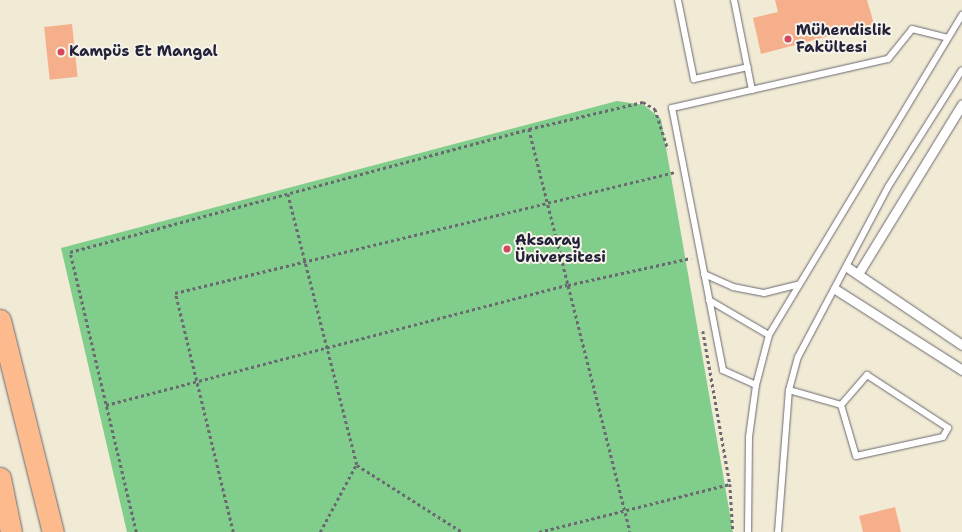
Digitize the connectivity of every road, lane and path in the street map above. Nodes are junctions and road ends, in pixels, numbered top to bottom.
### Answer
1 (678, 0) edge
2 (734, 0) edge
3 (962, 14) edge
4 (948, 38) junction
5 (748, 67) junction
6 (962, 70) edge
7 (752, 90) junction
8 (962, 104) edge
9 (529, 129) junction
10 (669, 151) dead end
11 (673, 165) dead end
12 (675, 172) junction
13 (677, 180) dead end
14 (288, 194) junction
15 (548, 202) junction
16 (304, 261) junction
17 (692, 265) dead end
18 (847, 267) junction
19 (704, 274) junction
20 (858, 274) junction
21 (799, 284) junction
22 (568, 285) junction
23 (835, 289) junction
24 (709, 300) junction
25 (0, 320) edge
26 (703, 328) dead end
27 (769, 335) junction
28 (962, 345) edge
29 (326, 348) junction
30 (962, 370) edge
31 (196, 382) junction
32 (756, 385) junction
33 (789, 390) junction
34 (106, 405) junction
35 (841, 405) junction
36 (357, 464) junction
37 (0, 478) edge
38 (730, 484) junction
39 (624, 511) junction
40 (12, 532) edge
41 (53, 532) edge
42 (136, 532) edge
43 (233, 532) edge
44 (320, 532) edge
45 (462, 532) edge
46 (539, 532) edge
47 (630, 532) edge
48 (733, 532) edge
49 (748, 532) edge
50 (778, 532) edge

1 - 5 lane
2 - 5 lane
3 - 4 lane
4 - 7 lane
4 - 21 lane
5 - 7 lane
6 - 18 lane
7 - 19 lane
8 - 20 street
9 - 10 path
9 - 14 path
9 - 15 path
11 - 12 path
12 - 13 path
12 - 15 path
14 - 16 path
14 - 34 path
15 - 16 path
15 - 22 path
16 - 29 path
16 - 31 path
17 - 22 path
18 - 20 street
18 - 23 lane
19 - 21 lane
19 - 24 lane
20 - 28 street
21 - 27 lane
22 - 29 path
22 - 39 path
23 - 30 street
23 - 33 lane
24 - 27 lane
24 - 32 lane
25 - 41 highway
26 - 38 path
27 - 32 lane
29 - 31 path
29 - 36 path
31 - 34 path
31 - 43 path
32 - 49 lane
33 - 35 lane
33 - 50 lane
34 - 42 path
35 - 35 lane
36 - 44 path
36 - 45 path
37 - 40 highway
38 - 39 path
38 - 48 path
39 - 46 path
39 - 47 path

